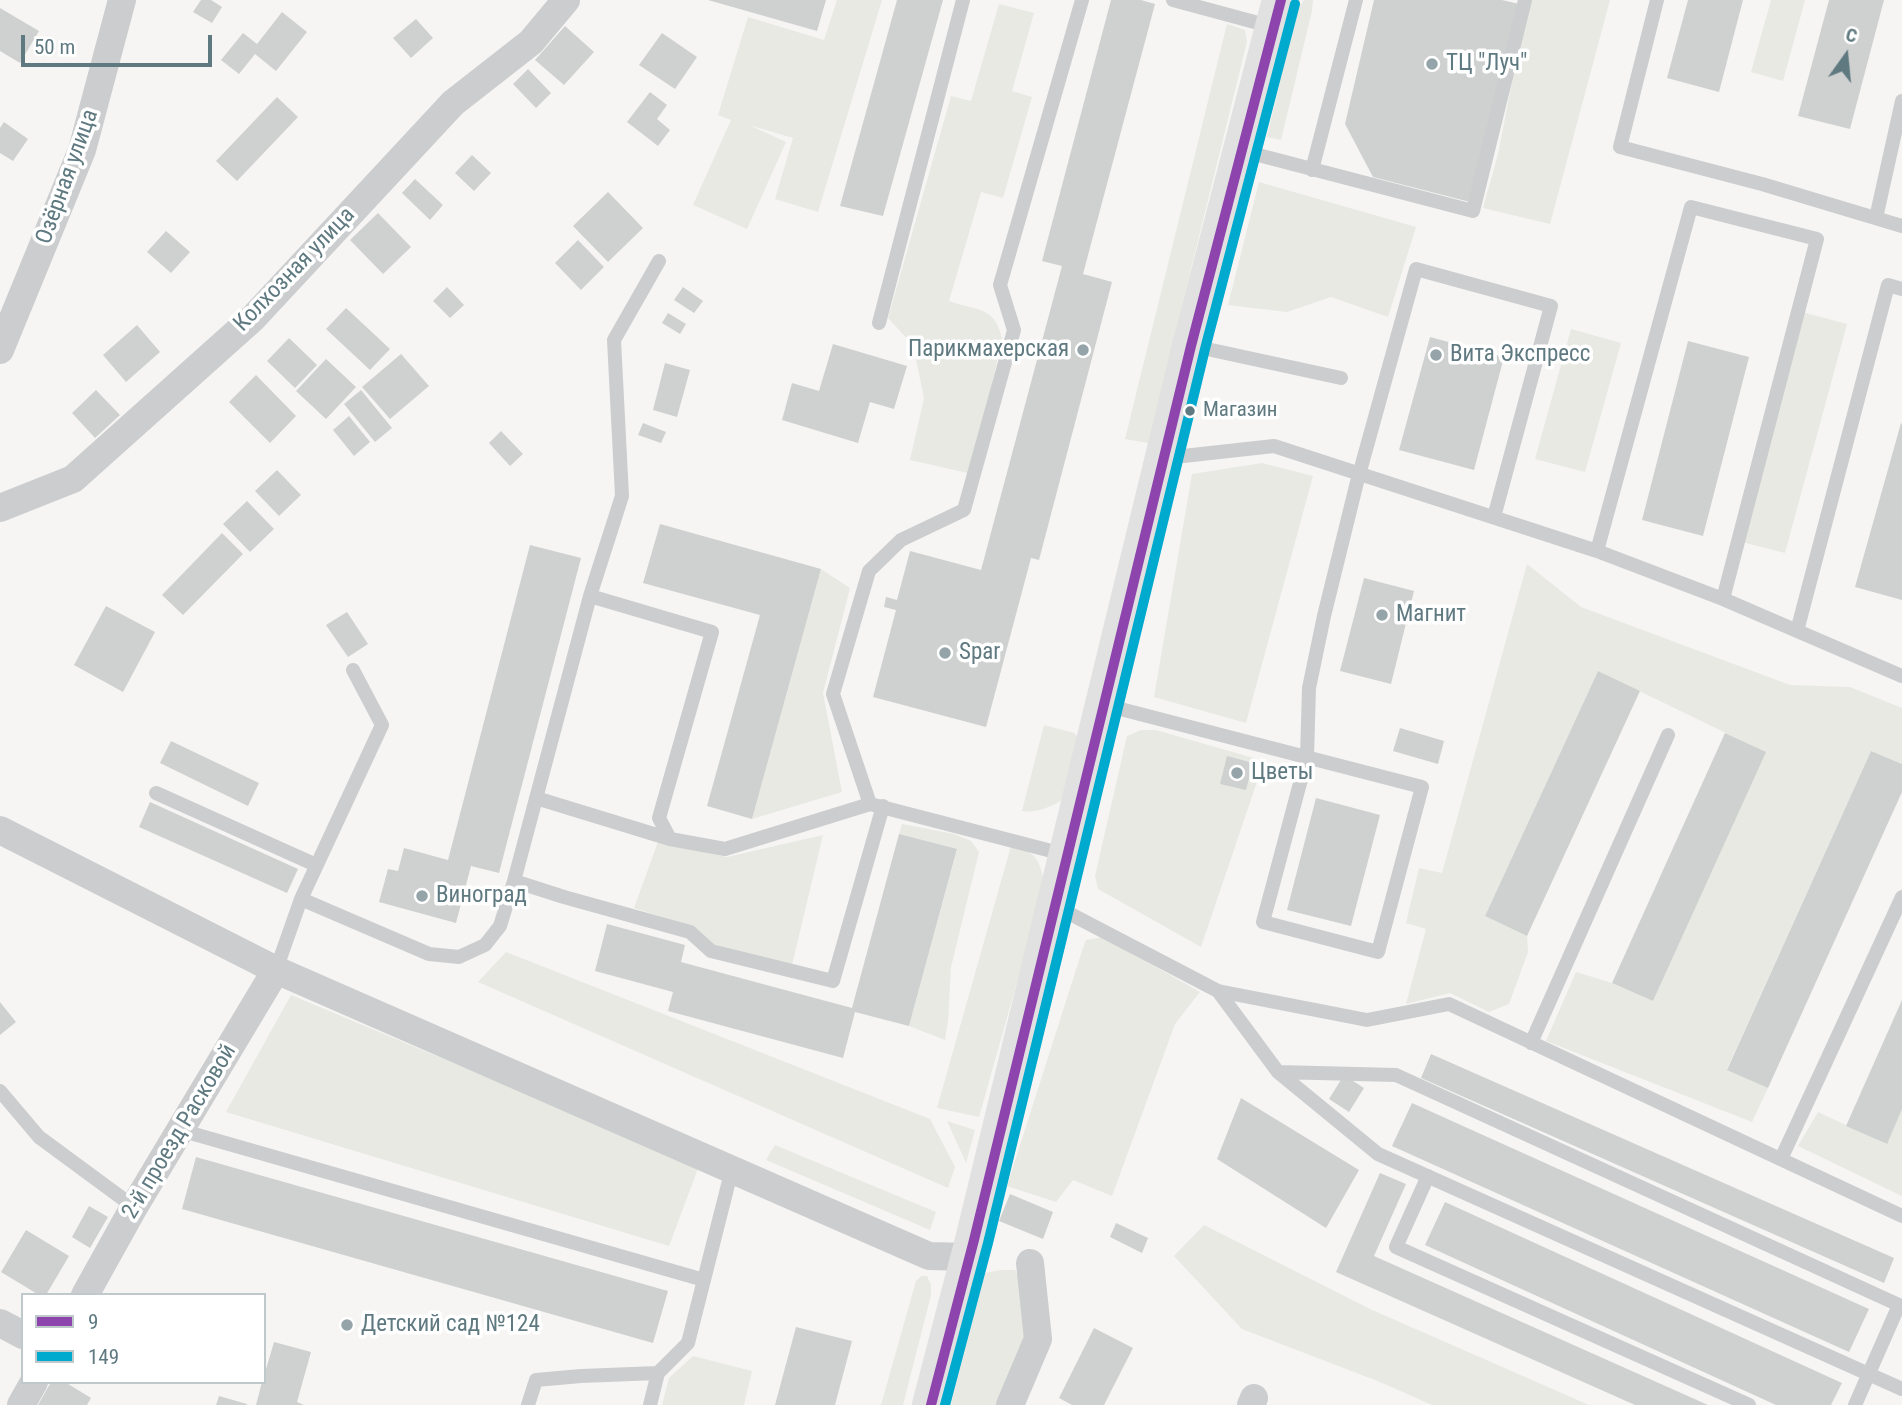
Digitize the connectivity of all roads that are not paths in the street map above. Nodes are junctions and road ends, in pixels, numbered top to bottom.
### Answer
1 (122, 0) edge
2 (566, 0) edge
3 (963, 0) edge
4 (1082, 0) edge
5 (1173, 0) edge
6 (1356, 0) edge
7 (1525, 0) edge
8 (1657, 0) edge
9 (1212, 6) edge
10 (1278, 14) edge
11 (1902, 101) edge
12 (1242, 150) junction
13 (1312, 170) junction
14 (1876, 218) junction
15 (1902, 226) edge
16 (659, 261) dead end
17 (1902, 289) edge
18 (879, 323) dead end
19 (1191, 346) junction
20 (0, 350) edge
21 (1341, 378) dead end
22 (1164, 458) junction
23 (1360, 474) junction
24 (0, 508) edge
25 (1494, 517) junction
26 (1597, 551) junction
27 (590, 596) junction
28 (1723, 599) junction
29 (1797, 631) junction
30 (353, 670) dead end
31 (1902, 676) edge
32 (1104, 704) junction
33 (1668, 735) dead end
34 (1307, 757) junction
35 (156, 793) dead end
36 (536, 798) junction
37 (876, 805) junction
38 (0, 830) edge
39 (670, 839) junction
40 (1068, 855) junction
41 (316, 865) junction
42 (514, 881) junction
43 (1902, 897) edge
44 (301, 899) junction
45 (1055, 906) junction
46 (276, 970) junction
47 (1218, 991) junction
48 (1531, 1043) junction
49 (1278, 1072) junction
50 (0, 1091) edge
51 (180, 1130) junction
52 (1781, 1159) junction
53 (732, 1169) junction
54 (1428, 1176) junction
55 (134, 1208) junction
56 (1902, 1216) edge
57 (970, 1257) junction
58 (1030, 1263) dead end
59 (704, 1280) junction
60 (86, 1293) edge
61 (1900, 1306) edge
62 (0, 1323) edge
63 (21, 1334) edge
64 (659, 1373) junction
65 (1868, 1374) junction
66 (33, 1384) edge
67 (1902, 1390) edge
68 (21, 1405) edge
69 (528, 1405) edge
70 (650, 1405) edge
71 (931, 1405) edge
72 (1010, 1405) edge
73 (1749, 1405) edge
74 (1855, 1405) edge

1 - 20 street, Озёрная улица
2 - 24 street, Колхозная улица
3 - 18 lane
4 - 37 lane
5 - 9 lane
6 - 13 lane
7 - 13 lane
8 - 14 lane
9 - 10 lane
10 - 12 main road
11 - 14 lane
12 - 13 lane
12 - 19 main road
14 - 15 lane
16 - 27 lane
17 - 29 lane
19 - 21 lane
19 - 22 main road
22 - 23 lane
22 - 32 main road
23 - 25 lane
23 - 25 lane
23 - 34 lane
25 - 26 lane
26 - 28 lane
26 - 28 lane
27 - 36 lane
27 - 39 lane
28 - 29 lane
29 - 31 lane
30 - 41 lane
32 - 34 lane
32 - 40 main road
33 - 48 lane
34 - 34 lane
35 - 41 lane
36 - 39 lane
36 - 42 lane
37 - 39 lane
37 - 40 lane
37 - 42 lane
38 - 46 street
40 - 45 main road
41 - 44 lane
42 - 44 lane
43 - 52 lane
44 - 46 lane
45 - 47 lane
45 - 57 main road
46 - 51 street, 2-й проезд Расковой
46 - 53 street
47 - 48 lane
47 - 49 lane
48 - 52 lane
49 - 54 lane
49 - 61 lane
50 - 55 lane
51 - 55 street, 2-й проезд Расковой
51 - 59 lane
52 - 56 lane
53 - 57 street
53 - 59 lane
54 - 65 lane
54 - 73 lane
55 - 60 street, 2-й проезд Расковой
57 - 71 main road
58 - 72 street
59 - 64 lane
61 - 65 lane
62 - 63 street
64 - 69 lane
64 - 70 lane
65 - 67 lane
65 - 74 lane
66 - 68 street

